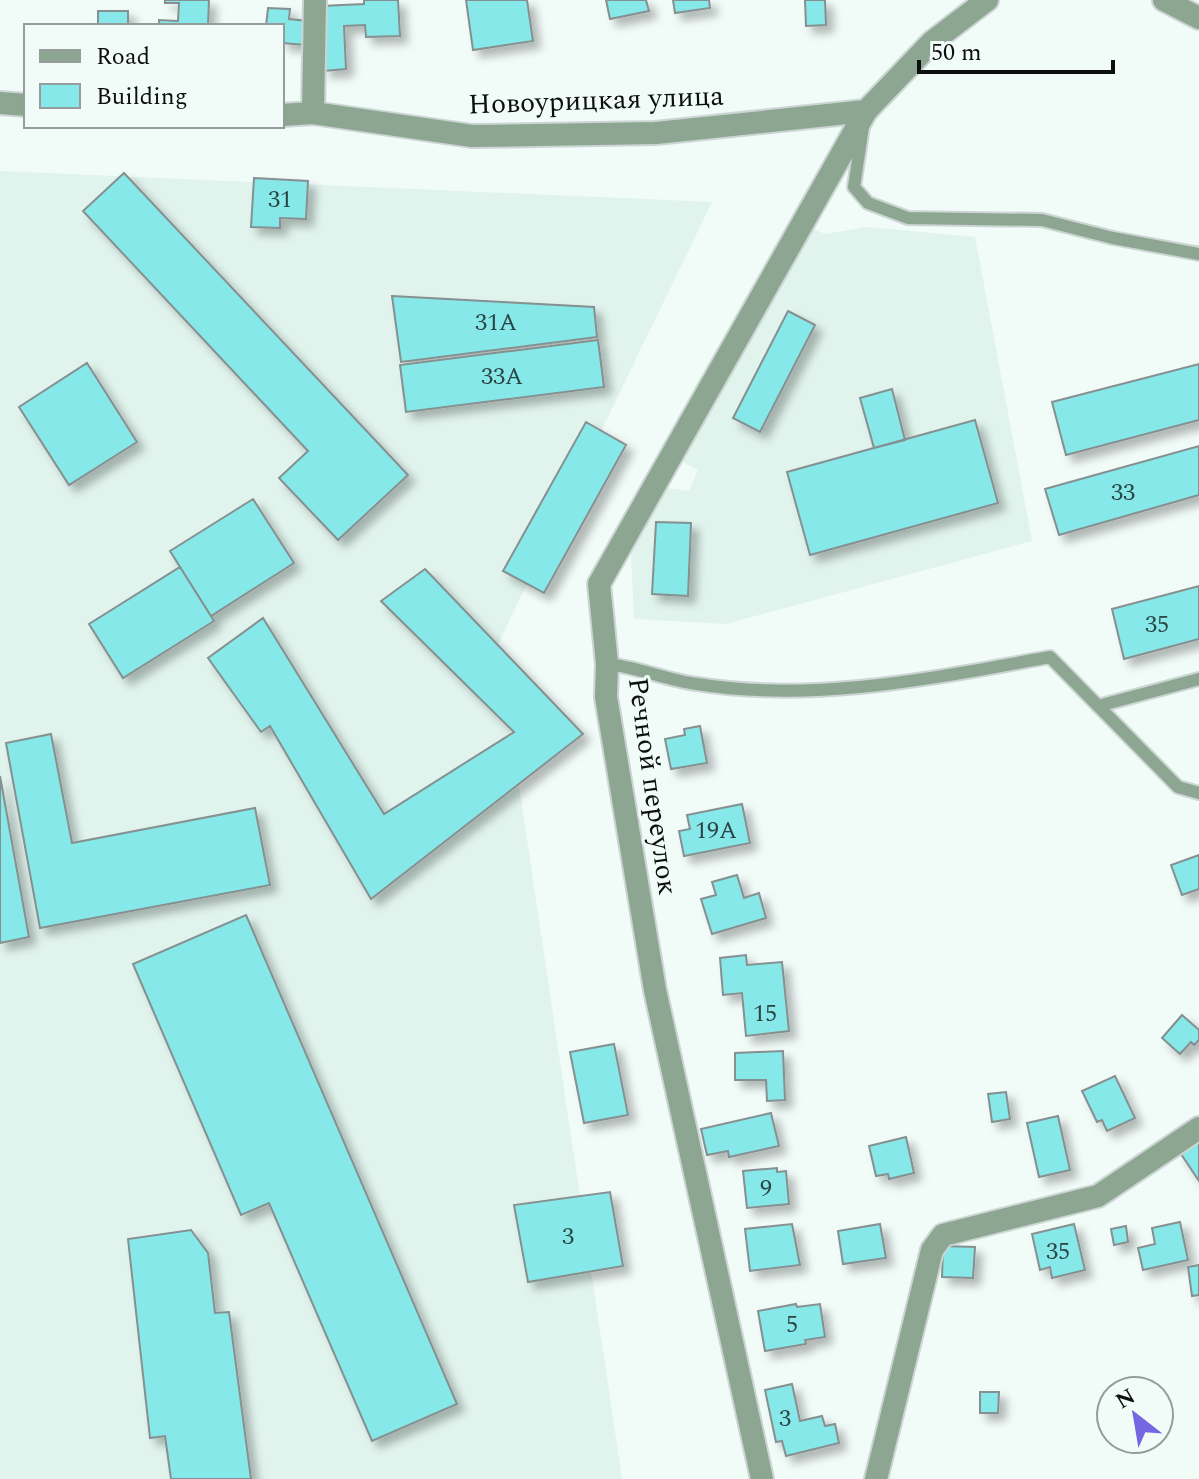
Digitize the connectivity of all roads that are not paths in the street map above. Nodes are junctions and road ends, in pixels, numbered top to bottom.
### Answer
1 (315, 0) edge
2 (987, 0) edge
3 (1164, 0) edge
4 (1199, 18) edge
5 (0, 103) edge
6 (24, 105) edge
7 (866, 111) junction
8 (313, 113) junction
9 (284, 115) edge
10 (1199, 254) edge
11 (607, 664) junction
12 (1199, 679) edge
13 (1098, 706) junction
14 (1199, 793) edge
15 (1199, 1128) edge
16 (762, 1479) edge
17 (876, 1479) edge

1 - 8 street
2 - 7 street, Речной переулок
3 - 4 street
5 - 6 street
7 - 8 street, Новоурицкая улица
7 - 10 lane
7 - 11 street, Речной переулок
8 - 9 street, Новоурицкая улица
11 - 13 lane
11 - 16 street, Речной переулок
12 - 13 lane
13 - 14 lane
15 - 17 street

